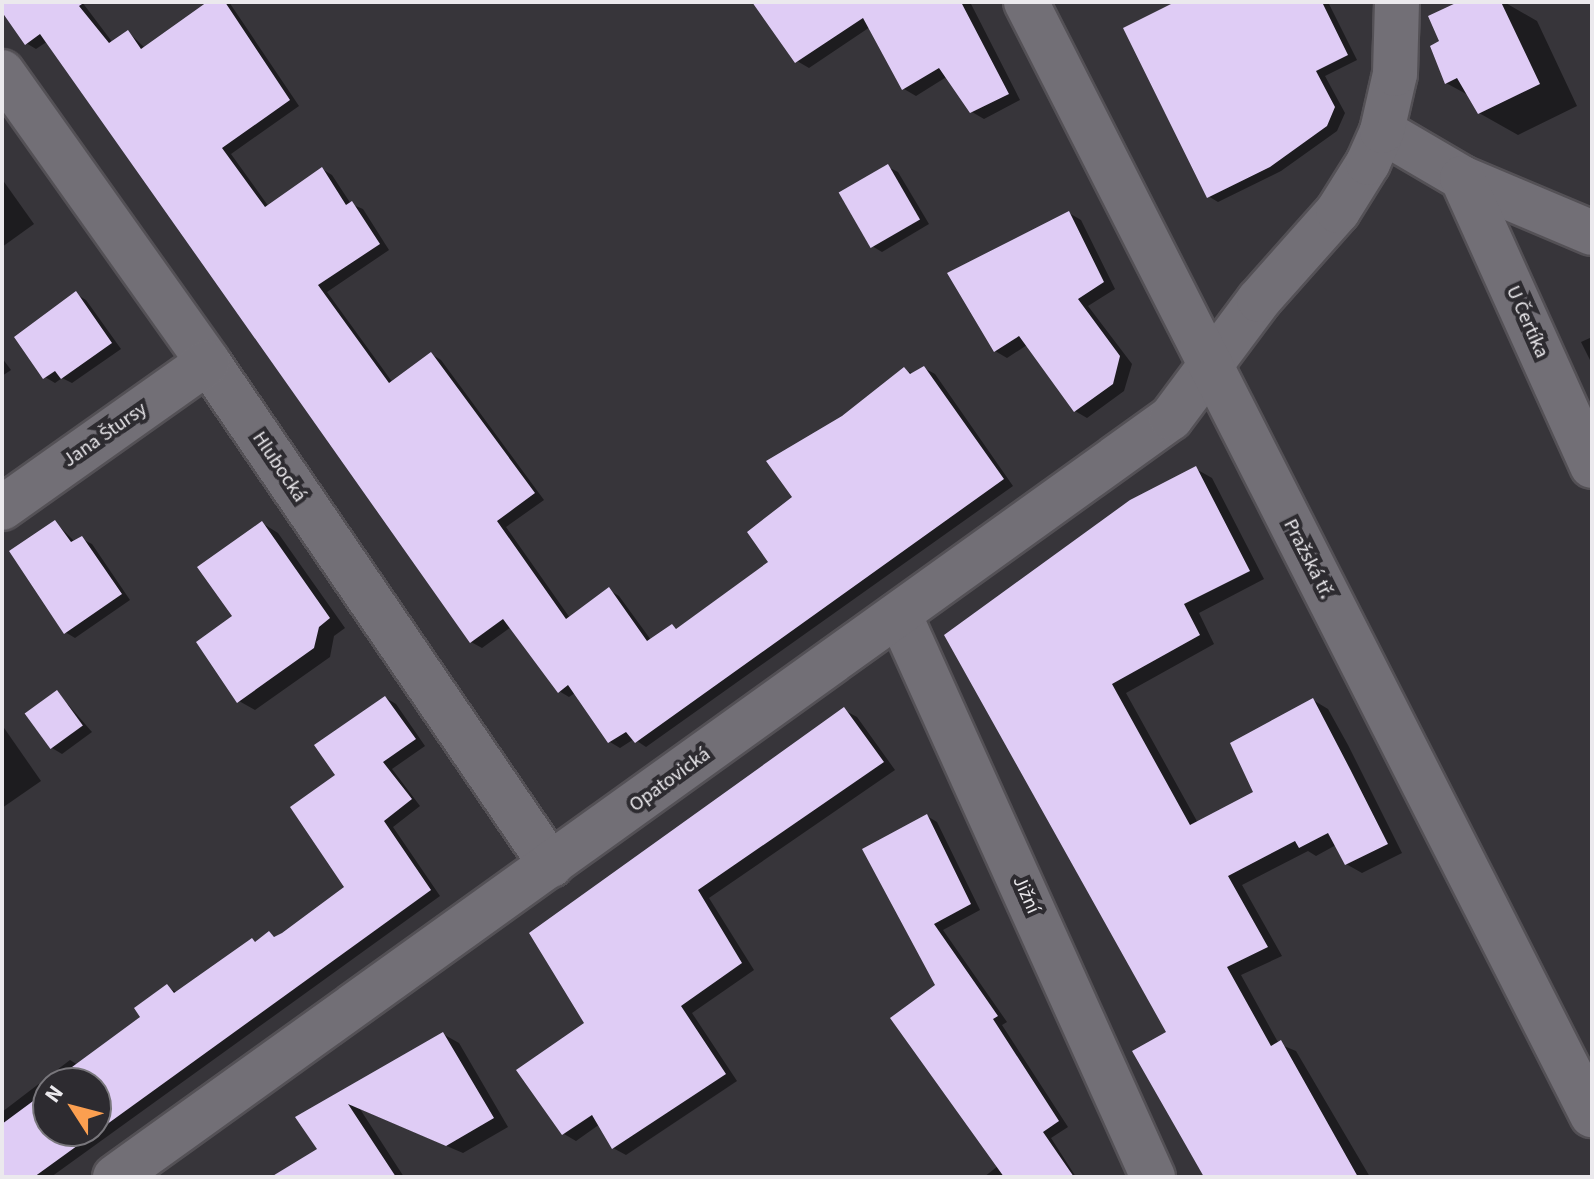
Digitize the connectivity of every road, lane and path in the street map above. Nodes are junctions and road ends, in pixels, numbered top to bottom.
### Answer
1 (1026, 2) edge
2 (1397, 2) edge
3 (2, 72) edge
4 (1382, 131) junction
5 (1462, 178) junction
6 (1592, 233) edge
7 (208, 362) junction
8 (1209, 366) junction
9 (1592, 466) edge
10 (2, 508) edge
11 (899, 614) junction
12 (551, 865) junction
13 (1592, 1115) edge
14 (115, 1177) edge
15 (1153, 1177) edge

1 - 8 street, Pražská tř.
2 - 4 street
3 - 7 street, Hlubocká
4 - 5 street
4 - 8 street, Opatovická
5 - 6 street
5 - 9 street, U Čertíka
7 - 10 street, Jana Štursy
7 - 12 street, Hlubocká
8 - 11 street, Opatovická
8 - 13 street, Pražská tř.
11 - 12 street, Opatovická
11 - 15 street, Jižní
12 - 14 street, Opatovická

